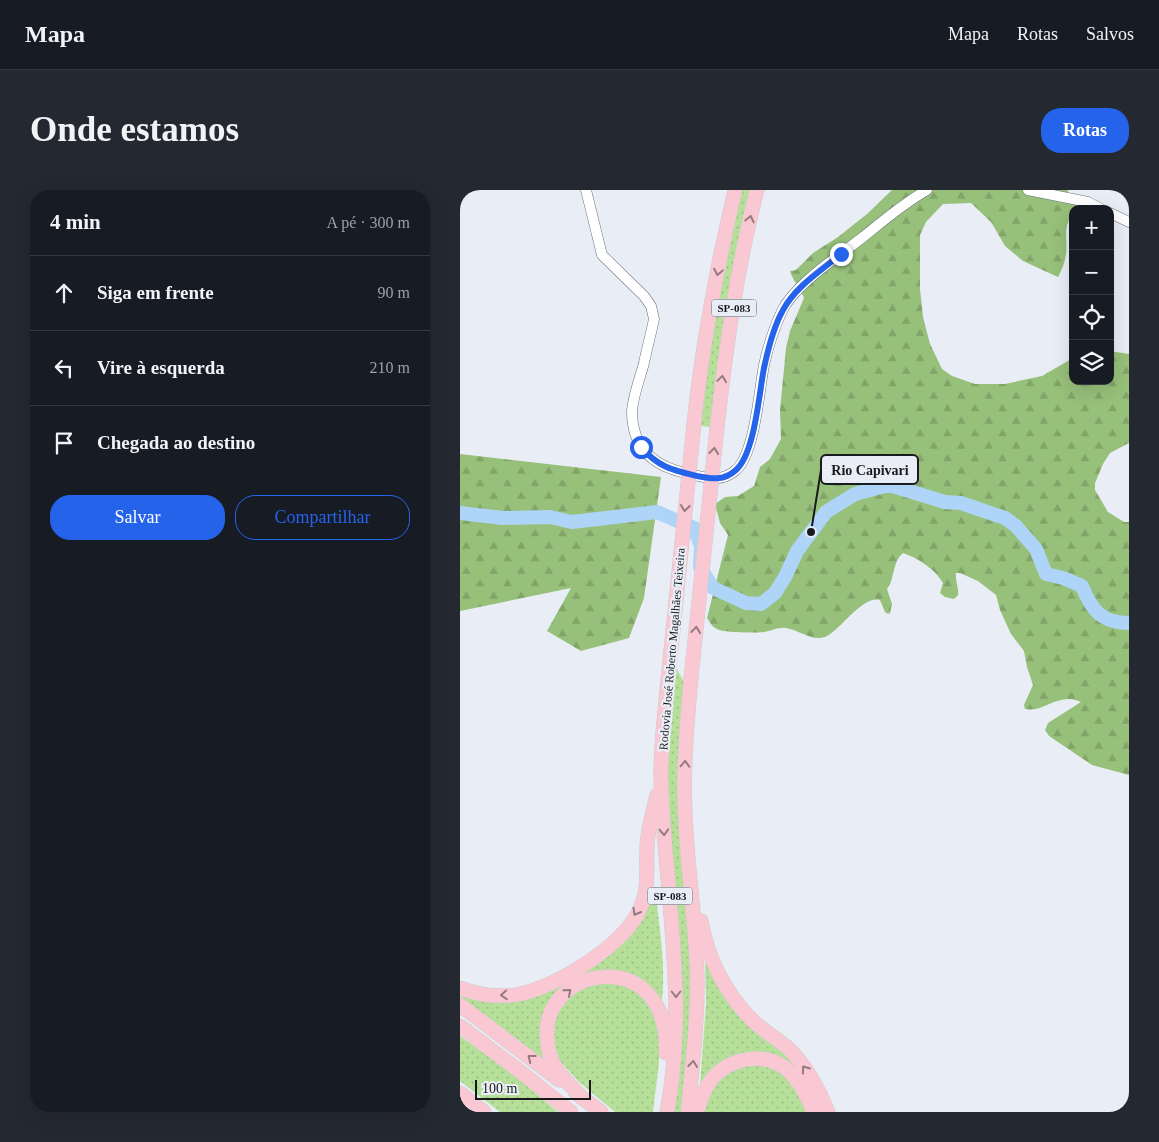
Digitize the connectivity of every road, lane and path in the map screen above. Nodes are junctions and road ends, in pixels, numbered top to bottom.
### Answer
1 (586, 190) edge
2 (735, 190) edge
3 (757, 190) edge
4 (927, 190) edge
5 (1028, 190) edge
6 (1094, 205) edge
7 (1114, 215) edge
8 (1129, 222) edge
9 (661, 780) junction
10 (687, 848) junction
11 (460, 988) edge
12 (460, 1005) edge
13 (460, 1026) edge
14 (460, 1093) edge
15 (583, 1099) junction
16 (484, 1112) edge
17 (571, 1112) edge
18 (602, 1112) edge
19 (665, 1112) edge
20 (688, 1112) edge
21 (697, 1112) edge
22 (814, 1112) edge
23 (828, 1112) edge

1 - 4 street
2 -> 9 highway, Rodovia José Roberto Magalhães Teixeira / SP-083, bridge
10 -> 3 highway, Rodovia José Roberto Magalhães Teixeira / SP-083, bridge
5 - 6 street
7 - 8 street
9 -> 11 highway
9 -> 19 highway, Rodovia José Roberto Magalhães Teixeira / SP-083
20 -> 10 highway, Rodovia José Roberto Magalhães Teixeira / SP-083
23 -> 10 highway
15 -> 12 highway
13 - 17 highway
14 - 16 highway
15 - 18 highway
15 -> 19 highway
21 - 22 highway

